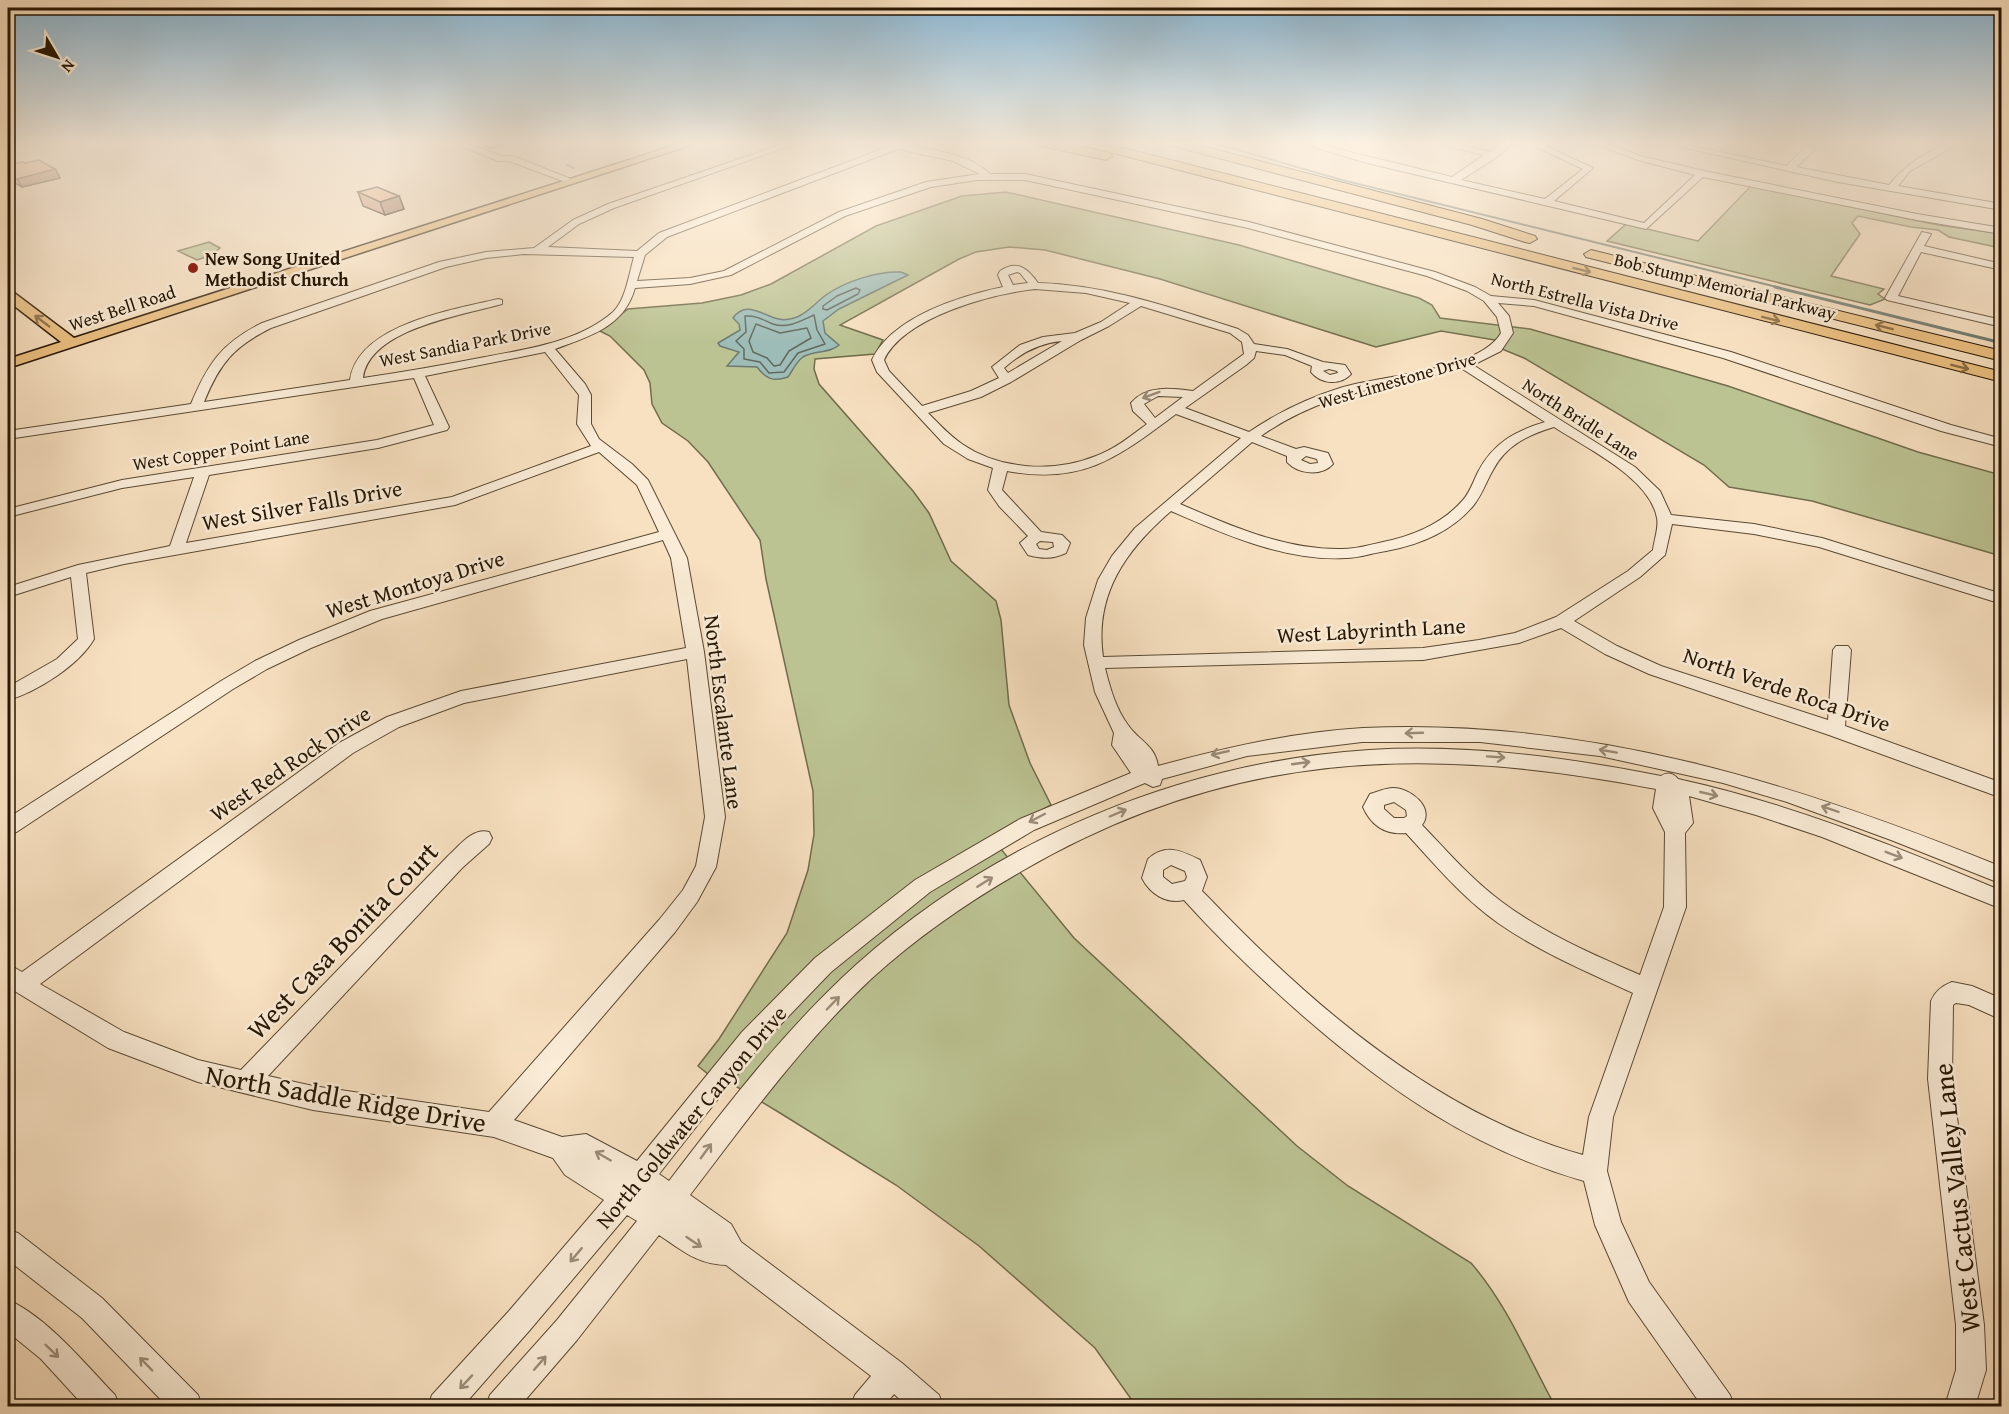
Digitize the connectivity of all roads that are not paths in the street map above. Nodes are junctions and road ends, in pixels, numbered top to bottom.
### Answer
1 (475, 209) edge
2 (605, 209) edge
3 (729, 209) edge
4 (855, 209) edge
5 (1175, 209) edge
6 (1346, 209) edge
7 (1416, 209) edge
8 (1576, 209) edge
9 (1664, 209) edge
10 (1877, 209) edge
11 (2001, 231) edge
12 (1926, 234) dead end
13 (1536, 240) dead end
14 (1918, 248) junction
15 (1574, 250) dead end
16 (536, 251) junction
17 (640, 254) junction
18 (2001, 267) edge
19 (630, 285) junction
20 (1035, 286) junction
21 (1004, 289) junction
22 (8, 295) edge
23 (1488, 299) junction
24 (498, 302) dead end
25 (1139, 302) junction
26 (8, 313) edge
27 (2001, 324) edge
28 (1077, 337) junction
29 (60, 343) junction
30 (1251, 347) junction
31 (548, 348) junction
32 (8, 354) edge
33 (2001, 356) edge
34 (1462, 363) junction
35 (8, 364) edge
36 (1321, 366) dead end
37 (417, 374) junction
38 (2001, 377) edge
39 (1007, 379) junction
40 (356, 384) junction
41 (1194, 395) junction
42 (196, 407) junction
43 (1174, 409) junction
44 (921, 411) junction
45 (1555, 423) junction
46 (1154, 424) junction
47 (8, 435) edge
48 (1250, 437) junction
49 (2001, 443) edge
50 (600, 447) junction
51 (1296, 454) dead end
52 (1001, 465) junction
53 (203, 470) junction
54 (1170, 505) junction
55 (8, 513) edge
56 (1665, 519) junction
57 (669, 534) junction
58 (1037, 536) dead end
59 (177, 549) junction
60 (78, 570) junction
61 (8, 592) edge
62 (2001, 599) edge
63 (1562, 621) junction
64 (1842, 650) dead end
65 (695, 652) junction
66 (1096, 663) junction
67 (8, 694) edge
68 (1836, 730) junction
69 (1665, 762) junction
70 (1148, 774) junction
71 (1668, 784) junction
72 (2001, 791) edge
73 (1162, 795) junction
74 (1410, 825) dead end
75 (8, 828) edge
76 (482, 838) dead end
77 (2001, 876) edge
78 (1188, 890) dead end
79 (2001, 900) edge
80 (14, 979) edge
81 (1646, 988) junction
82 (2001, 1010) edge
83 (245, 1083) junction
84 (494, 1125) junction
85 (1594, 1171) junction
86 (632, 1187) junction
87 (664, 1208) junction
88 (8, 1243) edge
89 (8, 1314) edge
90 (892, 1373) junction
91 (104, 1407) edge
92 (187, 1407) edge
93 (443, 1407) edge
94 (501, 1407) edge
95 (866, 1407) edge
96 (928, 1407) edge
97 (1719, 1407) edge
98 (1960, 1407) edge

1 - 29 main road, West Bell Road
2 - 16 street
3 - 17 street
4 - 19 street
5 - 23 street, North Estrella Vista Drive
6 -> 38 highway, Bob Stump Memorial Parkway
7 - 13 highway
8 - 9 street
10 - 11 street
12 - 14 street
14 - 18 street
14 - 27 street
33 -> 15 highway, Bob Stump Memorial Parkway
16 - 17 street
16 - 42 street
17 - 19 street, West Sandia Park Drive
19 - 31 street, West Sandia Park Drive
20 - 21 street
20 - 21 street
20 - 25 street
21 - 44 street
29 -> 22 main road
23 - 34 street, West Limestone Drive
23 - 49 street, North Estrella Vista Drive
24 - 40 street
25 - 28 street
25 - 30 street
26 - 29 main road
28 - 39 street
28 - 39 street
29 - 32 main road, West Bell Road
29 - 35 main road, West Bell Road
30 - 36 street
30 - 41 street
31 - 37 street, West Sandia Park Drive
31 - 50 street, North Escalante Lane
34 - 45 street, North Bridle Lane
34 - 48 street, West Limestone Drive
37 - 40 street, West Sandia Park Drive
37 - 53 street, West Copper Point Lane
39 - 44 street
40 - 42 street, West Sandia Park Drive
41 - 43 street
41 -> 46 street
42 - 47 street, West Sandia Park Drive
43 - 46 street
43 - 48 street
44 - 52 street
45 - 54 street
45 - 56 street, North Bridle Lane
46 - 52 street
48 - 51 street
48 - 54 street, West Limestone Drive
50 - 57 street, North Escalante Lane
50 - 59 street, West Silver Falls Drive
52 - 58 street
53 - 55 street, West Copper Point Lane
53 - 59 street
54 - 66 street, West Limestone Drive
56 - 62 street
56 - 63 street, West Labyrinth Lane
57 - 65 street, North Escalante Lane
57 - 75 street, West Montoya Drive
59 - 60 street, West Silver Falls Drive
60 - 61 street, West Silver Falls Drive
60 - 67 street
63 - 66 street, West Labyrinth Lane
63 - 68 street, North Verde Roca Drive
64 - 68 street
65 - 80 street, West Red Rock Drive
65 - 84 street, North Escalante Lane
66 - 70 street, West Limestone Drive
68 - 72 street, North Verde Roca Drive
69 -> 70 street, North Goldwater Canyon Drive
69 - 71 street
77 -> 69 street, North Goldwater Canyon Drive
70 - 73 street, West Limestone Drive
70 -> 86 street, North Goldwater Canyon Drive
73 -> 71 street, North Goldwater Canyon Drive
71 -> 79 street, North Goldwater Canyon Drive
71 - 81 street
87 -> 73 street, North Goldwater Canyon Drive
74 - 81 street
76 - 83 street, West Casa Bonita Court
78 - 85 street
80 - 83 street, North Saddle Ridge Drive
81 - 85 street
82 - 98 street, West Cactus Valley Lane
83 - 84 street, North Saddle Ridge Drive
84 - 86 street, North Saddle Ridge Drive
85 - 97 street
86 - 87 street, North Saddle Ridge Drive
86 -> 93 street, North Goldwater Canyon Drive
87 - 90 street, North Saddle Ridge Drive
94 -> 87 street, North Goldwater Canyon Drive
92 -> 88 street
89 -> 91 street
90 - 95 street
90 - 96 street, North Saddle Ridge Drive

